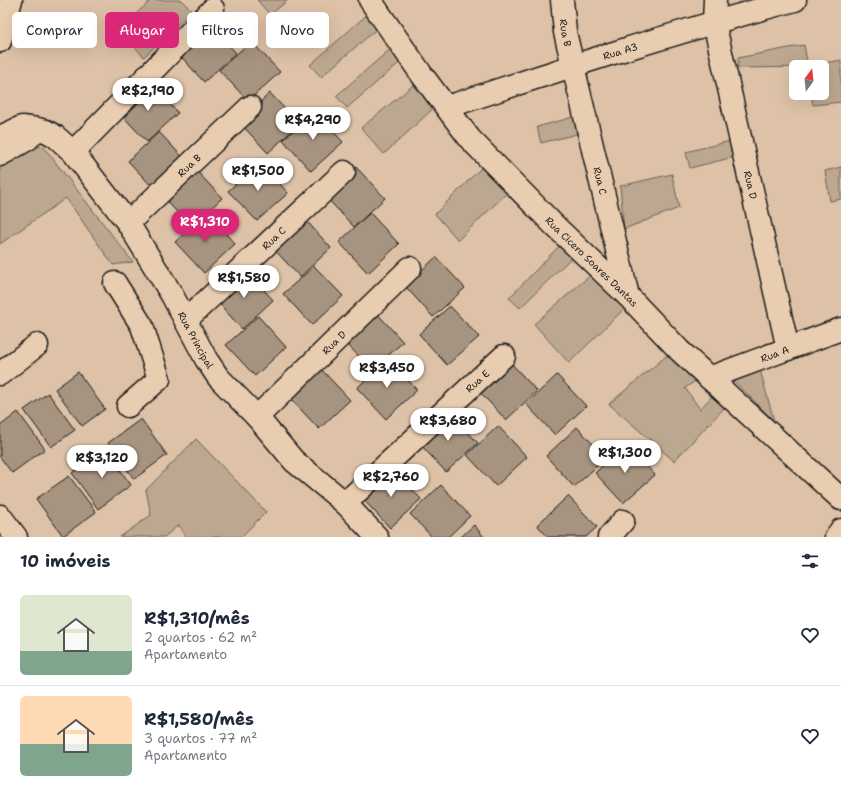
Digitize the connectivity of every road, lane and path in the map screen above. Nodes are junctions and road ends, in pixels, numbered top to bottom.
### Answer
1 (11, 0) edge
2 (370, 0) edge
3 (562, 0) edge
4 (715, 0) edge
5 (795, 0) edge
6 (213, 9) dead end
7 (714, 22) junction
8 (1, 30) edge
9 (573, 66) junction
10 (250, 107) dead end
11 (447, 107) junction
12 (37, 129) junction
13 (0, 137) edge
14 (73, 152) junction
15 (0, 155) edge
16 (344, 172) dead end
17 (128, 223) junction
18 (410, 268) dead end
19 (115, 283) dead end
20 (628, 296) junction
21 (186, 320) junction
22 (841, 330) edge
23 (37, 345) dead end
24 (788, 349) junction
25 (504, 356) dead end
26 (0, 374) edge
27 (709, 378) junction
28 (128, 406) dead end
29 (257, 417) junction
30 (841, 499) edge
31 (345, 503) junction
32 (0, 516) edge
33 (623, 521) dead end
34 (841, 530) edge
35 (16, 537) edge
36 (377, 537) edge
37 (609, 537) edge
38 (836, 537) edge

1 - 8 street
2 - 11 street, Rua Cicero Soares Dantas
3 - 9 street, Rua B
4 - 7 street
5 - 7 street, Rua A3
6 - 14 street
7 - 9 street, Rua A3
7 - 24 street, Rua D
9 - 11 street, Rua A3
9 - 20 street, Rua C
10 - 17 street, Rua B
11 - 20 street, Rua Cicero Soares Dantas
12 - 13 street, Rua Principal
12 - 14 street, Rua Principal
12 - 15 street
14 - 17 street, Rua Principal
16 - 21 street, Rua C
17 - 21 street, Rua Principal
18 - 29 street, Rua D
19 - 28 street
20 - 27 street, Rua Cicero Soares Dantas
21 - 29 street, Rua Principal
22 - 24 street, Rua A
23 - 26 street
24 - 27 street, Rua A
25 - 31 street, Rua E
27 - 30 street, Rua Cicero Soares Dantas
29 - 31 street, Rua Principal
31 - 36 street, Rua Principal
32 - 35 street
33 - 37 street
34 - 38 street

